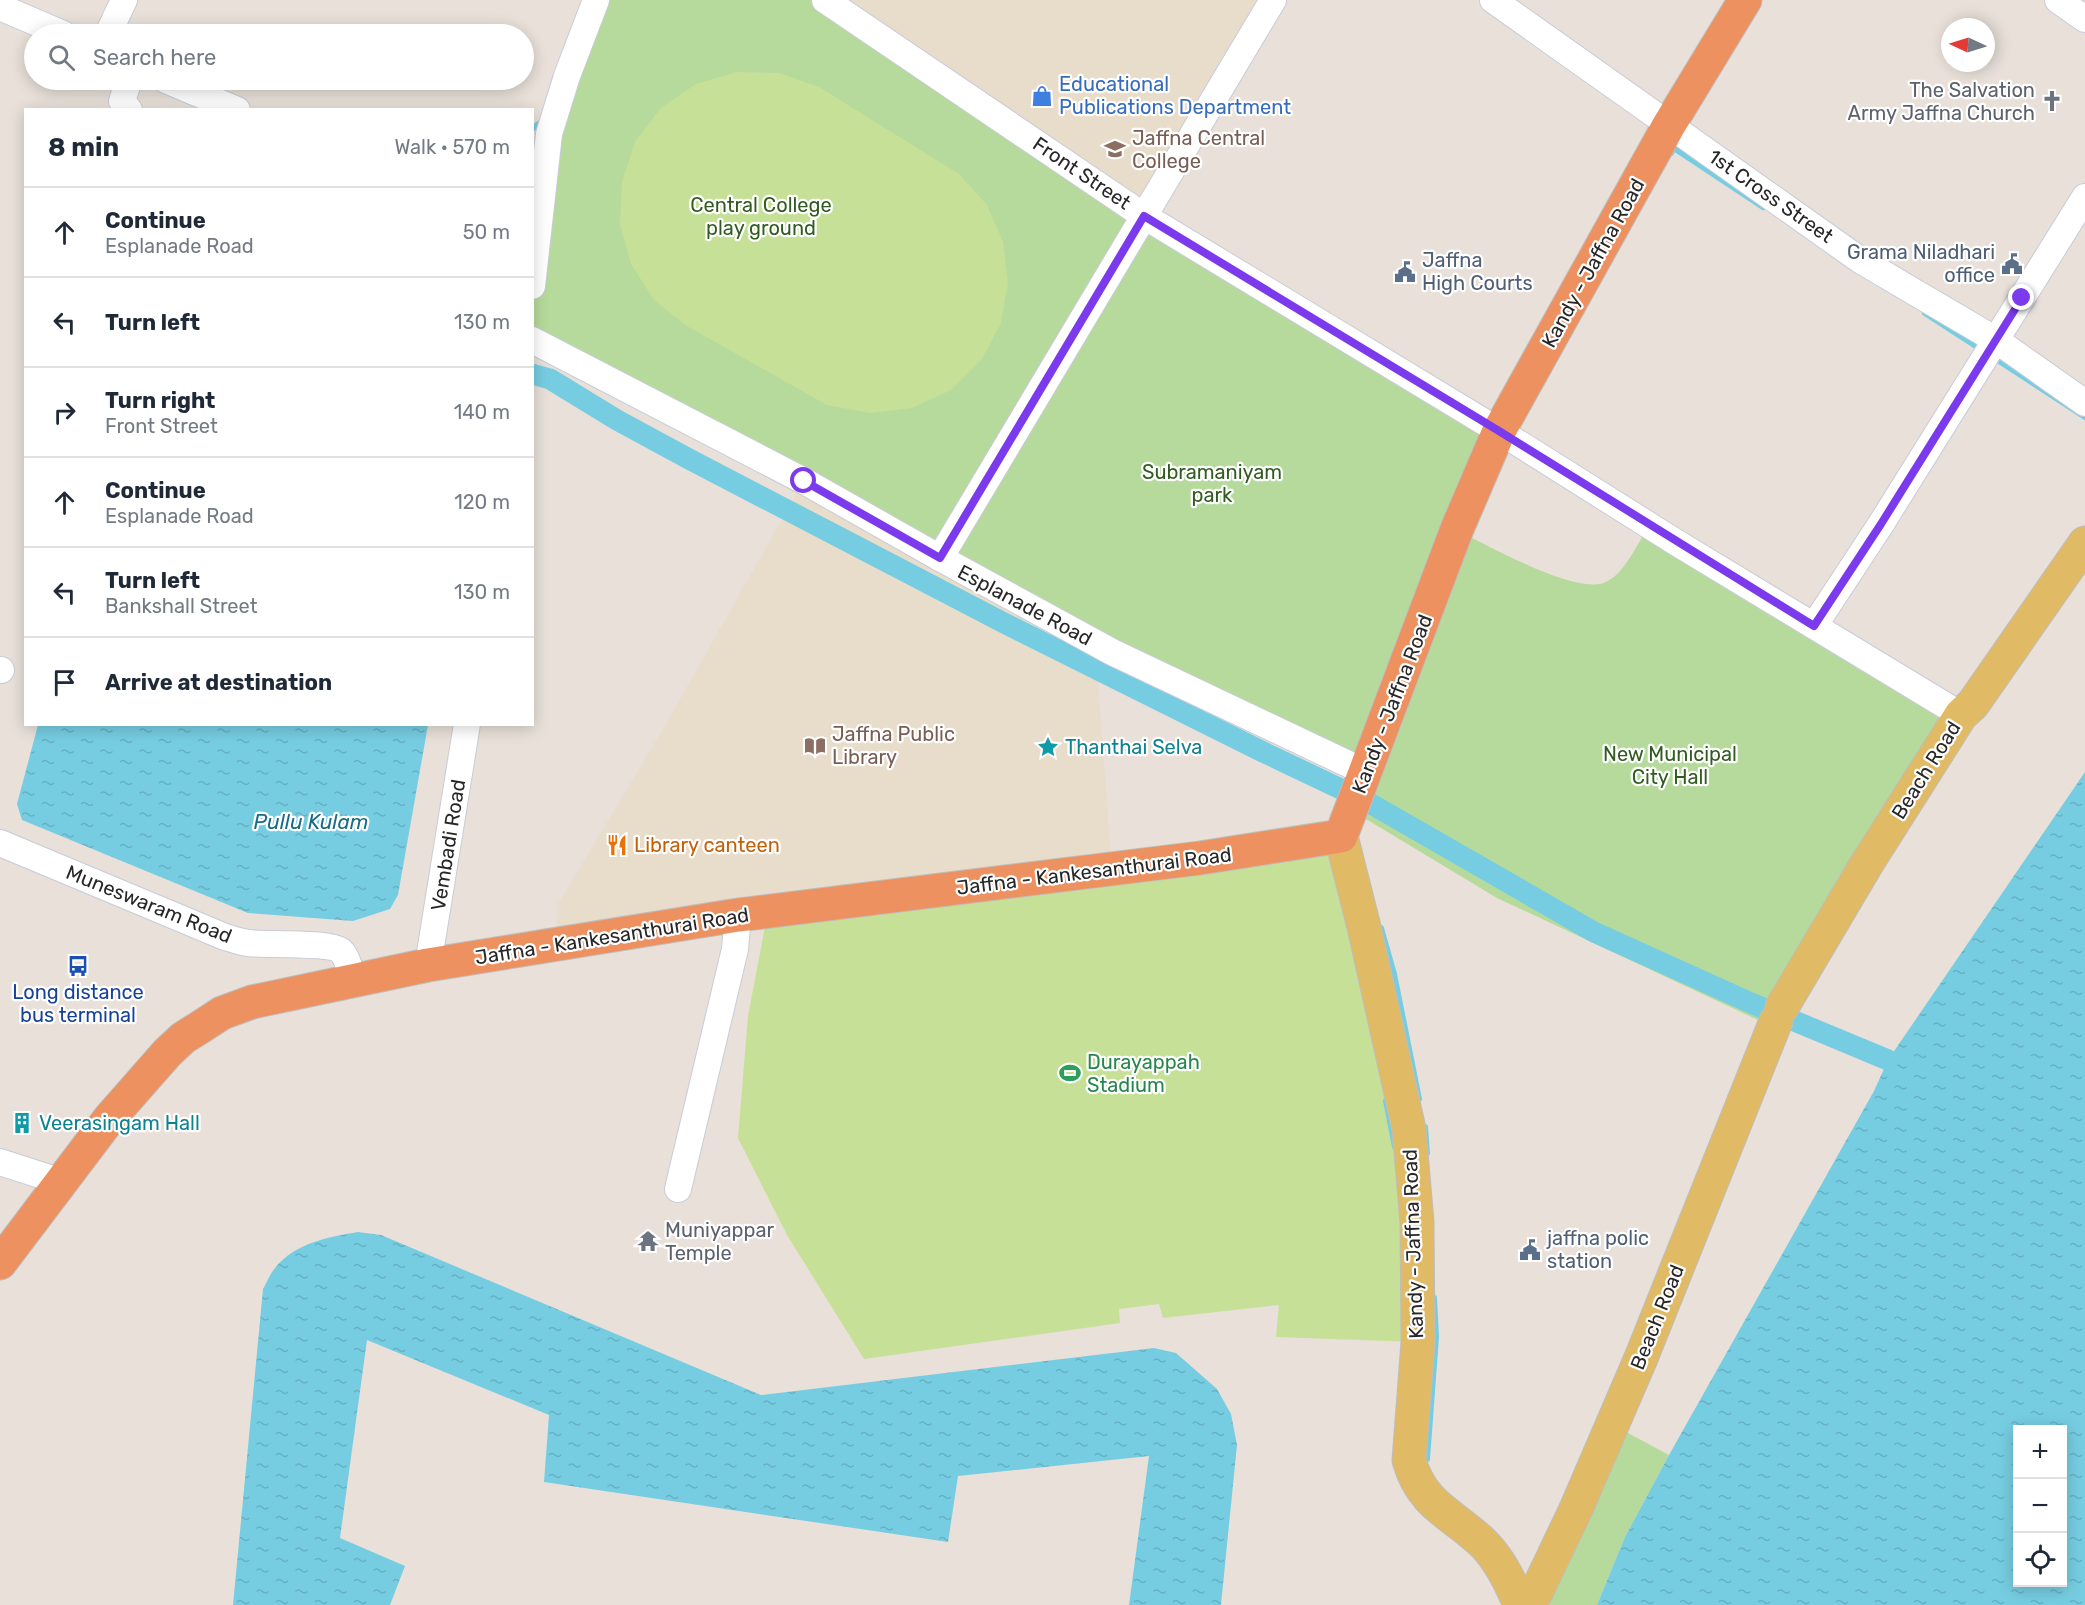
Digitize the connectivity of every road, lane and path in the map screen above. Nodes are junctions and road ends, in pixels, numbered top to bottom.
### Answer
1 (124, 0) edge
2 (596, 0) edge
3 (825, 0) edge
4 (1272, 0) edge
5 (1493, 0) edge
6 (1745, 0) edge
7 (2058, 0) edge
8 (0, 7) edge
9 (2085, 19) edge
10 (40, 24) edge
11 (113, 24) edge
12 (126, 90) edge
13 (188, 100) edge
14 (128, 108) edge
15 (227, 108) edge
16 (1670, 124) junction
17 (541, 140) edge
18 (2085, 196) edge
19 (1144, 216) junction
20 (534, 254) edge
21 (1996, 340) junction
22 (534, 341) edge
23 (2085, 403) edge
24 (1499, 431) junction
25 (2085, 543) edge
26 (940, 558) junction
27 (1814, 626) junction
28 (1961, 715) junction
29 (467, 726) edge
30 (1365, 772) junction
31 (1341, 836) junction
32 (0, 843) edge
33 (738, 915) junction
34 (428, 965) junction
35 (353, 981) junction
36 (0, 1162) edge
37 (62, 1182) junction
38 (678, 1189) dead end
39 (0, 1263) edge
40 (1522, 1605) edge

1 - 11 street
2 - 17 street
3 - 19 street, Front Street
4 - 19 street
5 - 16 street, 1st Cross Street
6 - 16 highway, Kandy - Jaffna Road
7 - 9 street
8 - 10 street
12 - 14 street
13 - 15 street
16 - 21 street, 1st Cross Street
16 - 24 highway, Kandy - Jaffna Road
17 - 20 street
18 - 21 street
19 - 24 street, Front Street
19 - 26 street
21 - 23 street, 1st Cross Street
21 - 27 street
22 - 26 street, Esplanade Road
24 - 27 street
24 - 30 highway, Kandy - Jaffna Road
25 - 28 main road, Beach Road
26 - 30 street, Esplanade Road
27 - 28 street
28 - 40 main road, Beach Road
29 - 34 street, Vembadi Road
30 - 31 highway, Kandy - Jaffna Road
31 - 33 highway, Jaffna - Kankesanthurai Road
31 - 40 main road, Kandy - Jaffna Road
32 - 35 street, Muneswaram Road
33 - 34 highway, Jaffna - Kankesanthurai Road
33 - 38 street
34 - 35 highway, Jaffna - Kankesanthurai Road
35 - 37 highway, Jaffna - Kankesanthurai Road
36 - 37 street
37 - 39 highway, Jaffna - Kankesanthurai Road

